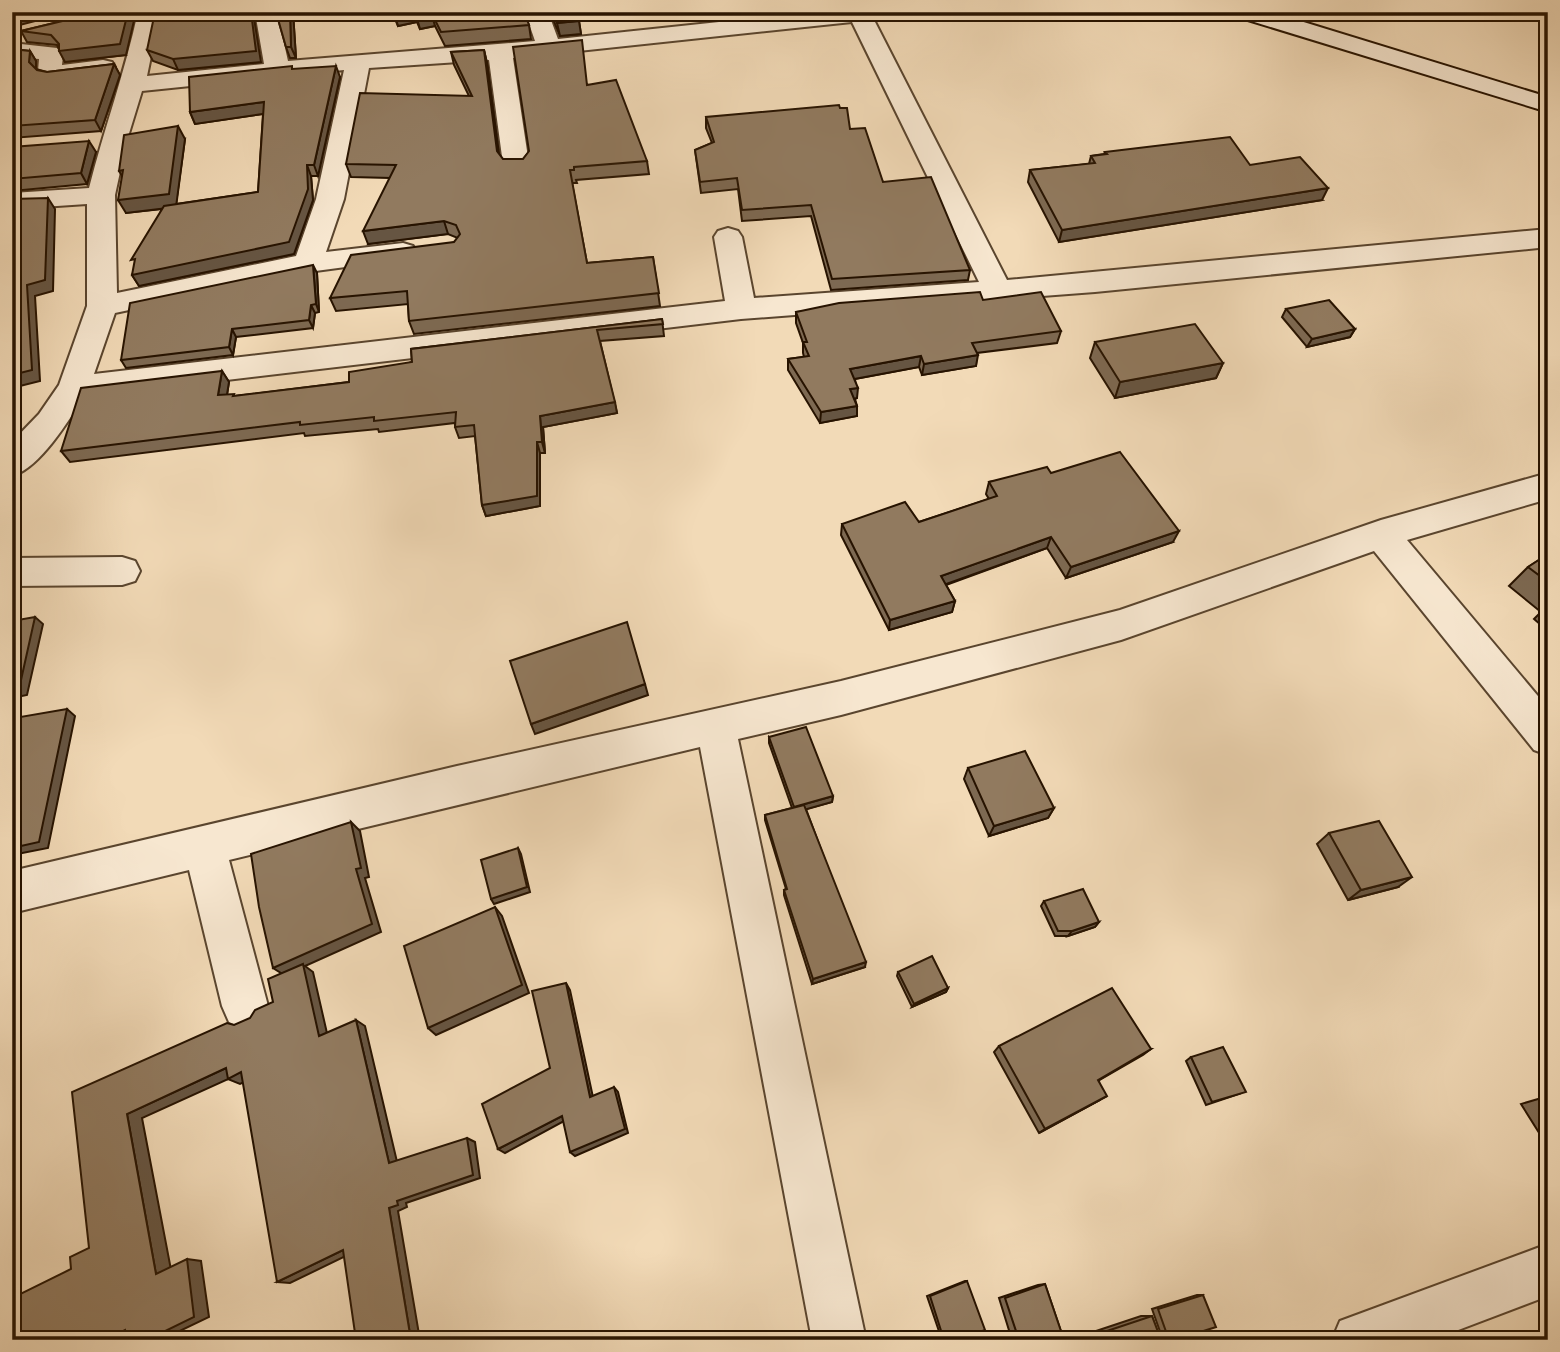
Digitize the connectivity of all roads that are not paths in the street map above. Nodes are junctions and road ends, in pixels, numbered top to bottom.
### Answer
1 (149, 12) edge
2 (266, 12) edge
3 (536, 12) edge
4 (1246, 12) edge
5 (872, 14) edge
6 (550, 46) junction
7 (12, 50) edge
8 (500, 52) junction
9 (358, 61) junction
10 (277, 69) junction
11 (136, 74) junction
12 (1548, 105) edge
13 (516, 164) edge
14 (101, 195) junction
15 (12, 201) edge
16 (728, 237) dead end
17 (1548, 238) edge
18 (435, 248) edge
19 (308, 263) junction
20 (998, 291) junction
21 (102, 306) junction
22 (741, 309) junction
23 (74, 387) junction
24 (12, 464) edge
25 (1548, 486) edge
26 (1381, 534) junction
27 (122, 571) dead end
28 (12, 572) edge
29 (716, 727) junction
30 (1548, 738) edge
31 (204, 846) junction
32 (12, 892) edge
33 (245, 1006) dead end
34 (1548, 1270) edge
35 (839, 1340) edge
36 (1359, 1340) edge

1 - 11 street
2 - 10 street
3 - 6 street
4 - 12 street
5 - 6 street
5 - 20 street
6 - 8 street
7 - 11 street
8 - 9 street
8 - 13 street
9 - 10 street
9 - 19 street
10 - 11 street
11 - 14 street
14 - 15 street
14 - 21 street
16 - 22 street
17 - 20 street
18 - 19 street
19 - 21 street
20 - 22 street
21 - 23 street
22 - 23 street
23 - 24 street
25 - 26 street
26 - 29 street
26 - 30 street
27 - 28 street
29 - 31 street
29 - 35 street
31 - 32 street
31 - 33 street
34 - 36 street

